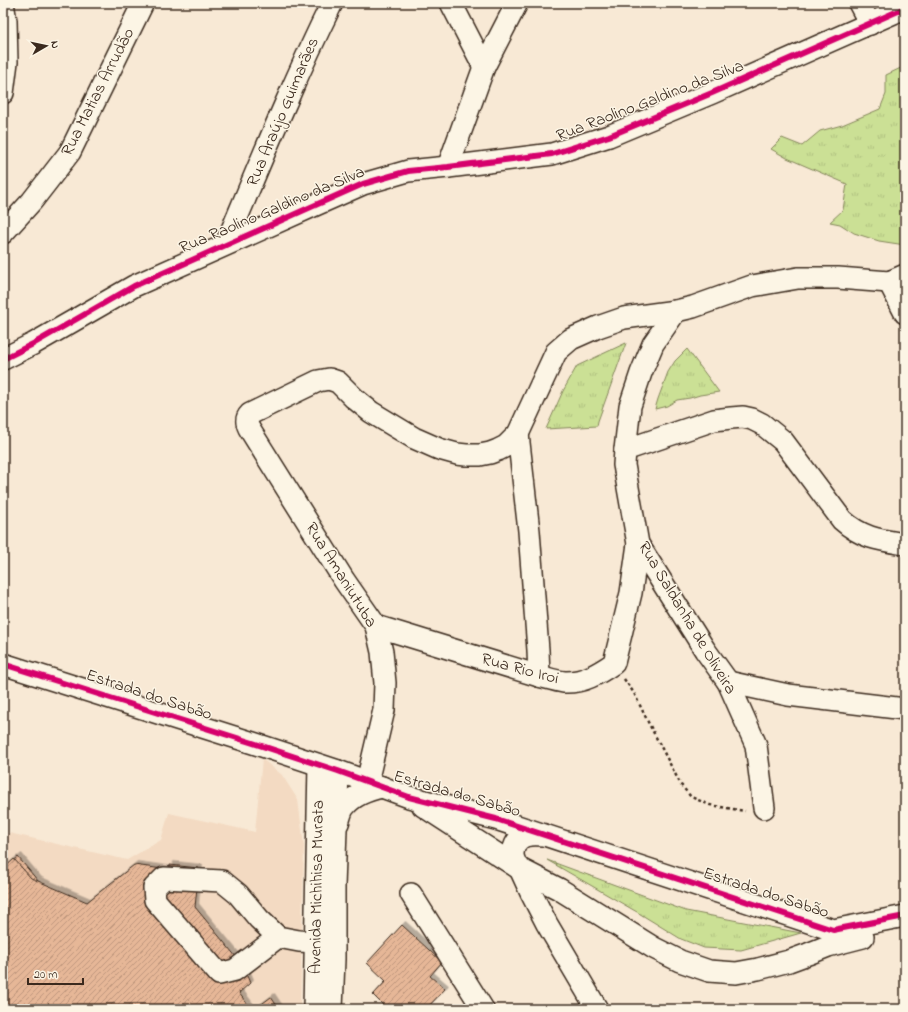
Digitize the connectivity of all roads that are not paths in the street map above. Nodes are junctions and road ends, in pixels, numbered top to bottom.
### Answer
1 (3, 3) edge
2 (143, 3) edge
3 (332, 3) edge
4 (451, 3) edge
5 (517, 3) edge
6 (859, 3) edge
7 (905, 8) edge
8 (870, 24) junction
9 (484, 67) junction
10 (3, 93) edge
11 (448, 167) junction
12 (3, 233) edge
13 (226, 244) junction
14 (897, 278) edge
15 (676, 311) junction
16 (905, 313) edge
17 (3, 359) edge
18 (518, 434) junction
19 (625, 450) junction
20 (638, 544) junction
21 (905, 544) edge
22 (376, 626) junction
23 (3, 664) edge
24 (539, 676) junction
25 (728, 682) junction
26 (905, 709) edge
27 (328, 768) junction
28 (374, 784) junction
29 (410, 797) junction
30 (764, 808) road end
31 (336, 828) junction
32 (546, 835) junction
33 (518, 868) junction
34 (411, 894) dead end
35 (905, 917) edge
36 (278, 937) junction
37 (315, 942) junction
38 (314, 1009) edge
39 (332, 1009) edge
40 (482, 1009) edge
41 (597, 1009) edge

1 - 10 street
2 - 12 street, Rua Matias Arrudão
3 - 13 street, Rua Araújo Guimarães
4 - 9 street
5 - 9 street
6 - 8 street
7 - 8 street, Rua Raolino Galdino da Silva
8 - 11 street, Rua Raolino Galdino da Silva
9 - 11 street
11 - 13 street, Rua Raolino Galdino da Silva
13 - 17 street, Rua Raolino Galdino da Silva
14 - 15 street
14 - 16 street
15 - 18 street
15 - 19 street, Rua Saldanha de Oliveira
18 - 22 street, Rua Amaniutuba
18 - 24 street
19 - 20 street, Rua Saldanha de Oliveira
19 - 21 street
20 - 24 street, Rua Rio Iroi
20 - 25 street, Rua Saldanha de Oliveira
22 - 24 street, Rua Rio Iroi
22 - 28 street, Rua Amaniutuba
23 - 27 street, Estrada do Sabão
25 - 26 street
25 - 30 street, Rua Saldanha de Oliveira
27 - 28 street, Estrada do Sabão
27 - 31 street, Avenida Michihisa Murata
27 - 37 street, Avenida Michihisa Murata
28 - 29 street, Estrada do Sabão
28 - 31 street
29 - 32 street, Estrada do Sabão
29 - 33 street, Estrada do Sabão
31 - 39 street, Avenida Michihisa Murata
32 - 33 street
32 - 35 street, Estrada do Sabão
33 - 35 street, Estrada do Sabão
33 - 41 street
34 - 40 street
36 - 36 street
36 - 37 street
37 - 38 street, Avenida Michihisa Murata

